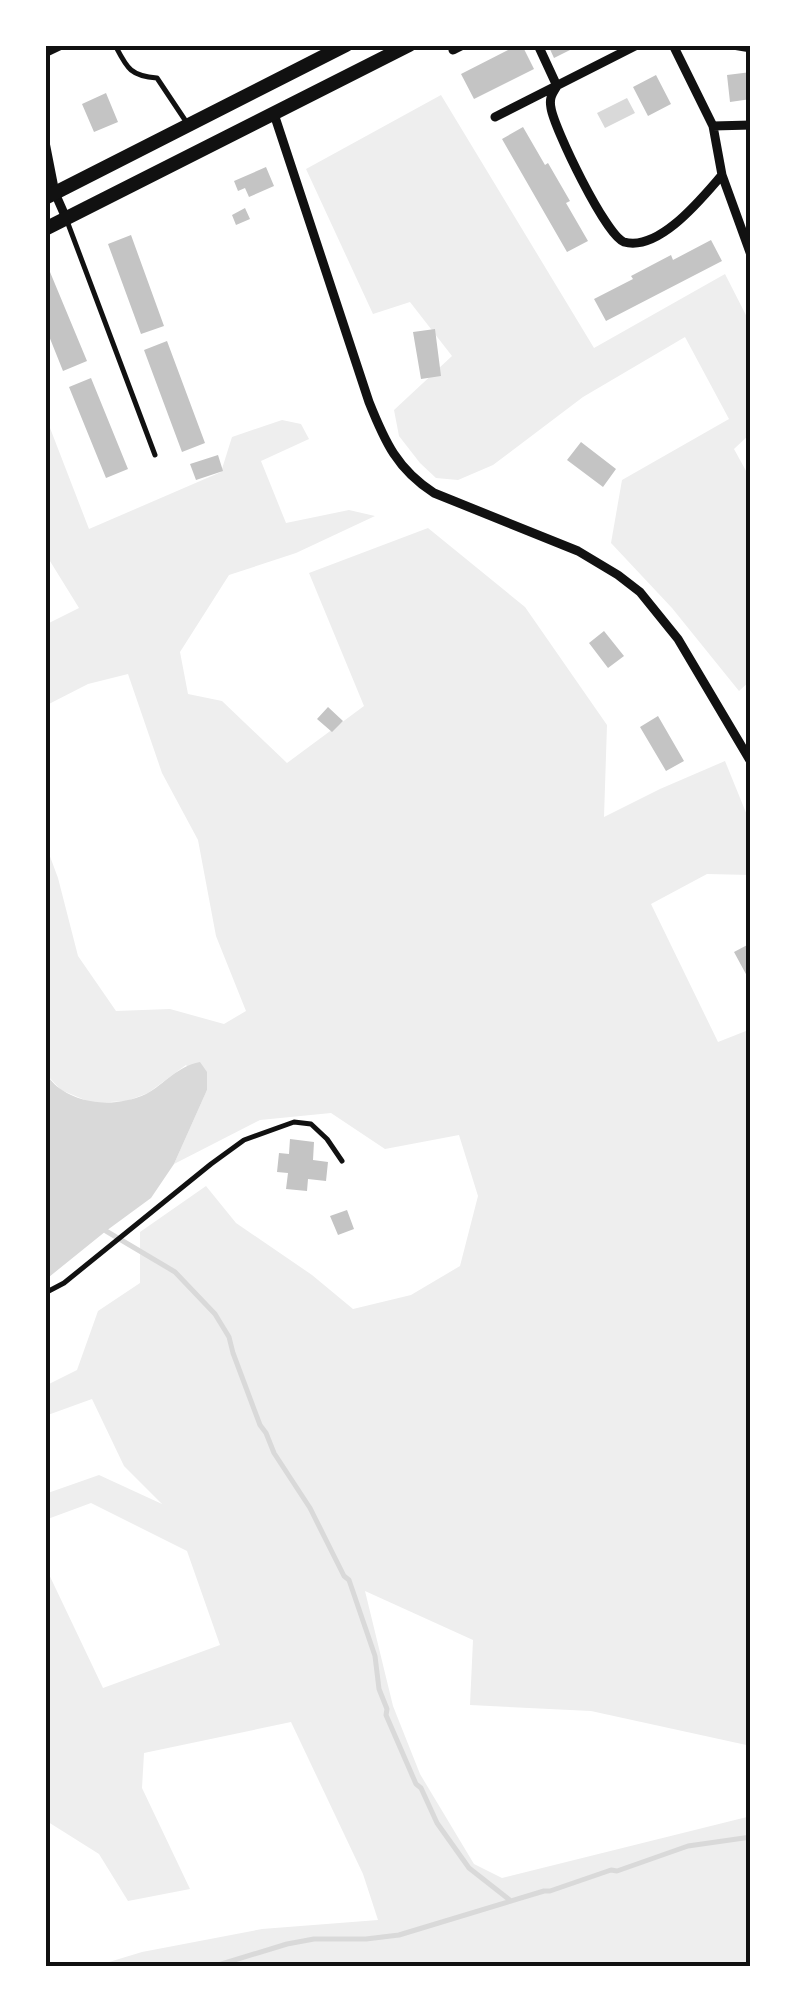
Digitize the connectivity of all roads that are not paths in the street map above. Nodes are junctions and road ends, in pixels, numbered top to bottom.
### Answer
1 (66, 45) edge
2 (115, 45) edge
3 (346, 45) edge
4 (409, 45) edge
5 (538, 45) edge
6 (637, 45) edge
7 (673, 45) edge
8 (733, 45) edge
9 (751, 48) edge
10 (45, 55) edge
11 (556, 86) junction
12 (274, 114) junction
13 (495, 117) dead end
14 (189, 125) junction
15 (751, 125) edge
16 (713, 126) junction
17 (45, 142) edge
18 (722, 175) junction
19 (50, 195) edge
20 (66, 218) junction
21 (45, 228) edge
22 (749, 248) edge
23 (154, 456) dead end
24 (751, 762) edge
25 (342, 1161) dead end
26 (45, 1294) edge

1 - 10 lane
2 - 14 lane
3 - 14 main road
4 - 12 main road
5 - 11 street
6 - 11 street
7 - 16 street
8 - 9 street
11 - 13 street
11 - 18 street
12 - 20 main road
12 - 24 street
14 - 19 main road
15 - 16 street
16 - 18 street
17 - 19 street
18 - 22 street
19 - 20 street
20 - 21 main road
20 - 23 lane
25 - 26 lane

